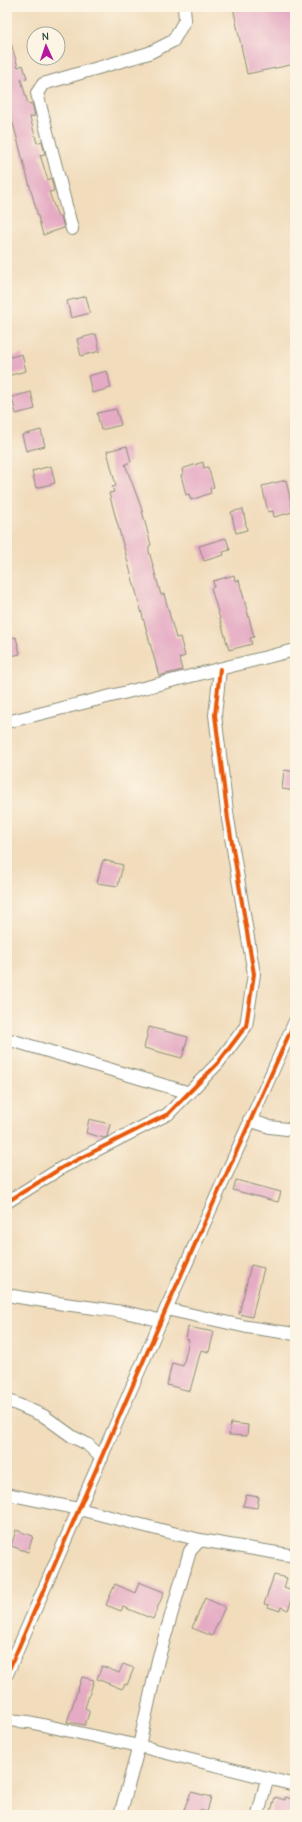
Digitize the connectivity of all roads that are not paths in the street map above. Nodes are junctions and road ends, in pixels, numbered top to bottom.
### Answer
1 (184, 7) edge
2 (72, 229) dead end
3 (295, 650) edge
4 (220, 669) junction
5 (7, 722) edge
6 (295, 1021) edge
7 (7, 1039) edge
8 (190, 1093) junction
9 (249, 1120) junction
10 (295, 1130) edge
11 (7, 1202) edge
12 (7, 1295) edge
13 (166, 1309) junction
14 (161, 1321) junction
15 (295, 1334) edge
16 (7, 1400) edge
17 (102, 1458) junction
18 (7, 1494) edge
19 (79, 1509) junction
20 (184, 1536) junction
21 (200, 1540) junction
22 (190, 1552) junction
23 (295, 1556) edge
24 (7, 1674) edge
25 (7, 1720) edge
26 (140, 1746) junction
27 (267, 1779) junction
28 (295, 1785) edge
29 (120, 1815) edge
30 (258, 1815) edge

1 - 2 street
3 - 4 street
4 - 5 street
4 - 8 street
6 - 9 street
7 - 8 street
8 - 11 street
9 - 10 street
9 - 13 street
12 - 14 street
13 - 14 street
13 - 15 street
14 - 17 street
16 - 17 street
17 - 19 street
18 - 19 street
19 - 20 street
19 - 24 street
20 - 21 street
20 - 22 street
21 - 22 street
21 - 23 street
22 - 26 street
25 - 26 street
26 - 27 street
26 - 29 street
27 - 28 street
27 - 30 street

